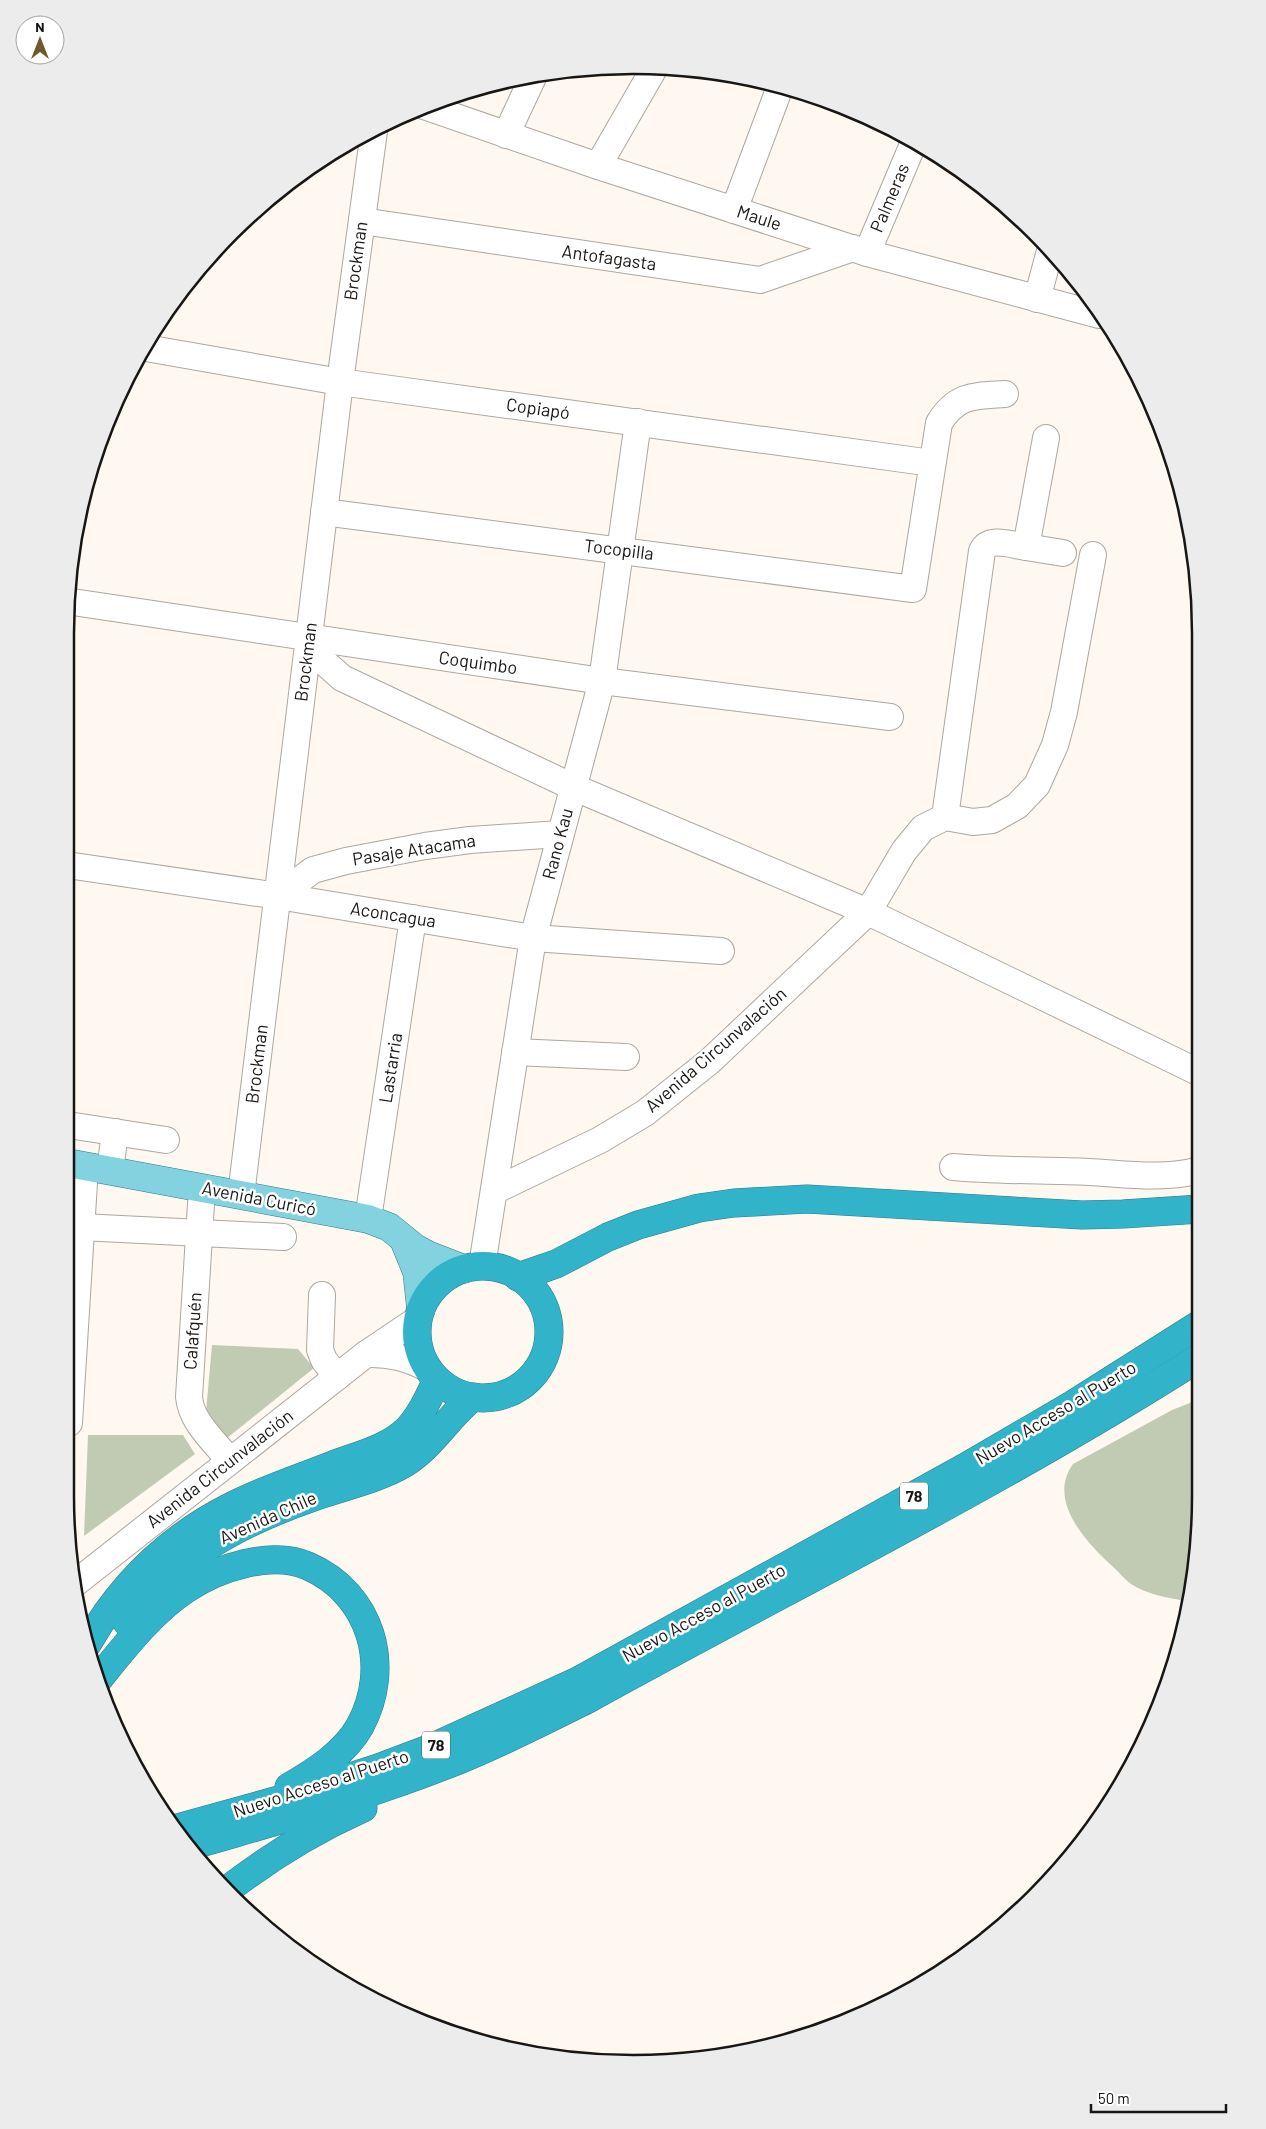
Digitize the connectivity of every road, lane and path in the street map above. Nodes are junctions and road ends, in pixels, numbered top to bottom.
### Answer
1 (651, 74) edge
2 (530, 83) edge
3 (778, 93) edge
4 (435, 110) edge
5 (506, 135) junction
6 (373, 138) edge
7 (911, 148) edge
8 (598, 166) junction
9 (734, 210) junction
10 (362, 221) junction
11 (860, 250) junction
12 (1048, 259) edge
13 (1037, 299) junction
14 (1092, 314) edge
15 (151, 349) edge
16 (340, 382) junction
17 (1005, 394) dead end
18 (638, 422) junction
19 (1046, 438) dead end
20 (932, 462) junction
21 (324, 512) junction
22 (1026, 547) junction
23 (620, 550) junction
24 (1063, 552) dead end
25 (1093, 555) dead end
26 (75, 602) edge
27 (309, 638) junction
28 (602, 681) junction
29 (890, 717) dead end
30 (573, 787) junction
31 (945, 817) junction
32 (560, 834) junction
33 (74, 866) edge
34 (278, 896) junction
35 (868, 912) junction
36 (413, 918) junction
37 (533, 938) junction
38 (721, 951) dead end
39 (515, 1052) junction
40 (626, 1058) dead end
41 (1192, 1069) edge
42 (74, 1126) edge
43 (115, 1132) junction
44 (166, 1140) dead end
45 (83, 1164) edge
46 (953, 1167) dead end
47 (1192, 1172) edge
48 (202, 1188) junction
49 (494, 1192) junction
50 (241, 1195) junction
51 (78, 1210) edge
52 (1192, 1210) edge
53 (368, 1219) junction
54 (200, 1233) junction
55 (283, 1238) dead end
56 (404, 1240) junction
57 (473, 1268) junction
58 (518, 1277) junction
59 (322, 1295) dead end
60 (74, 1305) edge
61 (419, 1314) junction
62 (1192, 1329) edge
63 (366, 1354) junction
64 (1192, 1363) edge
65 (1192, 1373) edge
66 (432, 1374) junction
67 (337, 1377) junction
68 (1147, 1391) junction
69 (472, 1397) junction
70 (230, 1461) junction
71 (80, 1577) edge
72 (92, 1637) edge
73 (101, 1667) edge
74 (102, 1674) edge
75 (460, 1759) junction
76 (240, 1811) junction
77 (182, 1827) edge
78 (196, 1844) edge
79 (233, 1886) edge

1 - 8 street
2 - 5 street
3 - 9 street
4 - 5 street, Maule
5 - 8 street, Maule
6 - 10 street, Brockman
7 - 11 street, Palmeras
8 - 9 street, Maule
9 - 11 street, Maule
10 - 11 street, Antofagasta
10 - 16 street, Brockman
11 - 13 street, Maule
12 - 13 street
13 - 14 street, Maule
15 - 16 street, Copiapó
16 - 18 street, Copiapó
16 - 21 street, Brockman
17 - 20 street
18 - 20 street, Copiapó
18 - 23 street, Rano Kau
19 - 22 street
20 - 23 street, Tocopilla
21 - 23 street, Tocopilla
21 - 27 street, Brockman
22 - 24 street
22 - 31 street
23 - 28 street, Rano Kau
25 - 31 street
26 - 27 street, Coquimbo
27 - 28 street, Coquimbo
27 - 30 street
27 - 34 street, Brockman
28 - 29 street, Coquimbo
28 - 30 street, Rano Kau
30 - 32 street, Rano Kau
30 - 35 street
31 - 35 street, Avenida Circunvalación
32 - 34 street, Pasaje Atacama
32 - 37 street, Rano Kau
33 - 34 street, Aconcagua
34 - 36 street, Aconcagua
34 - 50 street, Brockman
35 - 41 street
35 - 49 street, Avenida Circunvalación
36 - 37 street, Aconcagua
36 - 53 street, Lastarria
37 - 38 street, Aconcagua
37 - 39 street, Rano Kau
39 - 40 street
39 - 49 street, Rano Kau
42 - 43 street
43 - 44 street
43 - 45 street
45 - 48 main road, Avenida Curicó
45 - 51 street
46 - 47 street
48 - 50 main road, Avenida Curicó
48 - 54 street, Calafquén
49 - 57 street, Rano Kau
50 - 53 main road, Avenida Curicó
51 - 54 street, Avenida Curicó
51 - 60 street
52 - 58 highway
53 - 56 main road, Avenida Curicó
54 - 55 street, Avenida Curicó
54 - 70 street, Calafquén
56 - 57 main road, Avenida Curicó
56 - 61 main road
57 - 58 highway
57 - 61 highway
58 - 69 highway
59 - 67 street
61 - 63 street, Avenida Circunvalación
61 - 66 highway
62 - 76 highway, Nuevo Acceso al Puerto / 78
63 - 66 street
63 - 67 street, Avenida Circunvalación
64 - 68 highway, Nuevo Acceso al Puerto / 78
65 - 68 highway
66 - 69 highway
66 - 72 highway, Avenida Chile
67 - 70 street, Avenida Circunvalación
68 - 75 highway, Nuevo Acceso al Puerto / 78
69 - 73 highway, Avenida Chile
70 - 71 street, Avenida Circunvalación
74 - 76 highway
75 - 78 highway, Nuevo Acceso al Puerto / 78
75 - 79 highway
76 - 77 highway, Nuevo Acceso al Puerto / 78

